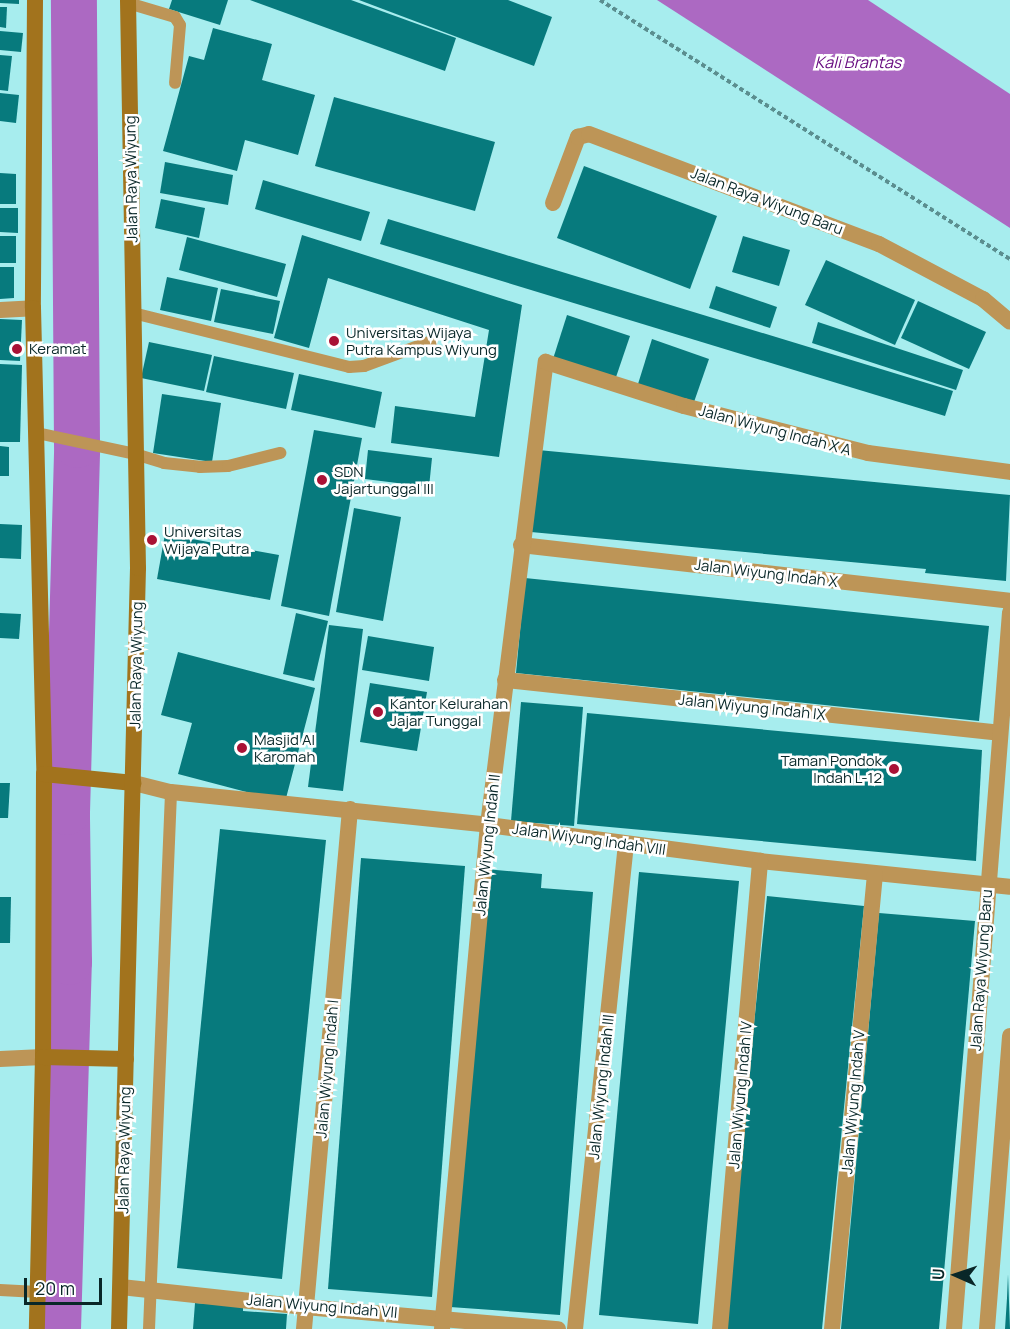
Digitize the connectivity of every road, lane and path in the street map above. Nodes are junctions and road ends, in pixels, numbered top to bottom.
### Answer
1 (34, 0) edge
2 (600, 0) edge
3 (128, 2) edge
4 (175, 83) dead end
5 (553, 203) dead end
6 (1010, 259) edge
7 (33, 308) junction
8 (0, 310) edge
9 (133, 313) junction
10 (1010, 322) edge
11 (432, 341) dead end
12 (546, 362) joint
13 (38, 434) junction
14 (280, 453) dead end
15 (135, 454) junction
16 (1010, 472) edge
17 (522, 545) junction
18 (1010, 601) edge
19 (1010, 612) edge
20 (505, 680) junction
21 (999, 733) junction
22 (52, 775) junction
23 (130, 783) junction
24 (171, 792) junction
25 (350, 809) junction
26 (488, 825) junction
27 (626, 845) junction
28 (760, 861) junction
29 (875, 874) junction
30 (987, 885) junction
31 (1010, 886) edge
32 (1010, 1036) edge
33 (43, 1057) junction
34 (0, 1059) edge
35 (119, 1059) junction
36 (1007, 1086) edge
37 (121, 1287) junction
38 (0, 1290) edge
39 (150, 1290) junction
40 (38, 1292) junction
41 (305, 1307) junction
42 (442, 1323) edge
43 (37, 1329) edge
44 (119, 1329) edge
45 (149, 1329) edge
46 (304, 1329) edge
47 (558, 1329) edge
48 (575, 1329) edge
49 (720, 1329) edge
50 (832, 1329) edge
51 (954, 1329) edge
52 (987, 1329) edge

1 - 7 main road
2 - 6 path
3 - 4 lane
3 - 9 main road, Jalan Raya Wiyung
5 - 10 street, Jalan Raya Wiyung Baru
7 - 8 street
7 - 13 main road
9 - 11 lane
9 - 15 main road, Jalan Raya Wiyung
12 - 16 street, Jalan Wiyung Indah X A
12 - 17 street, Jalan Wiyung Indah II
13 - 15 lane
13 - 22 main road
14 - 15 lane
15 - 23 main road, Jalan Raya Wiyung
17 - 18 street, Jalan Wiyung Indah X
17 - 20 street, Jalan Wiyung Indah II
19 - 21 street, Jalan Raya Wiyung Baru
20 - 21 street, Jalan Wiyung Indah IX
20 - 26 street, Jalan Wiyung Indah II
21 - 30 street, Jalan Raya Wiyung Baru
22 - 23 main road
22 - 33 main road
23 - 24 street, Jalan Wiyung Indah VIII
23 - 35 main road, Jalan Raya Wiyung
24 - 25 street, Jalan Wiyung Indah VIII
24 - 39 lane
25 - 26 street, Jalan Wiyung Indah VIII
25 - 41 street, Jalan Wiyung Indah I
26 - 27 street, Jalan Wiyung Indah VIII
26 - 42 street, Jalan Wiyung Indah II
27 - 28 street, Jalan Wiyung Indah VIII
27 - 48 street, Jalan Wiyung Indah III
28 - 29 street, Jalan Wiyung Indah VIII
28 - 49 street, Jalan Wiyung Indah IV
29 - 30 street, Jalan Wiyung Indah VIII
29 - 50 street, Jalan Wiyung Indah V
30 - 31 street, Jalan Wiyung Indah VIII
30 - 51 street, Jalan Raya Wiyung Baru
32 - 36 street
33 - 34 street
33 - 35 main road
33 - 40 main road
35 - 37 main road, Jalan Raya Wiyung
36 - 52 street
37 - 39 street, Jalan Wiyung Indah VII
37 - 44 main road, Jalan Raya Wiyung
38 - 40 lane
39 - 41 street, Jalan Wiyung Indah VII
39 - 45 lane
40 - 43 main road
41 - 42 street, Jalan Wiyung Indah VII
41 - 46 street, Jalan Wiyung Indah I
42 - 47 street, Jalan Wiyung Indah VII

